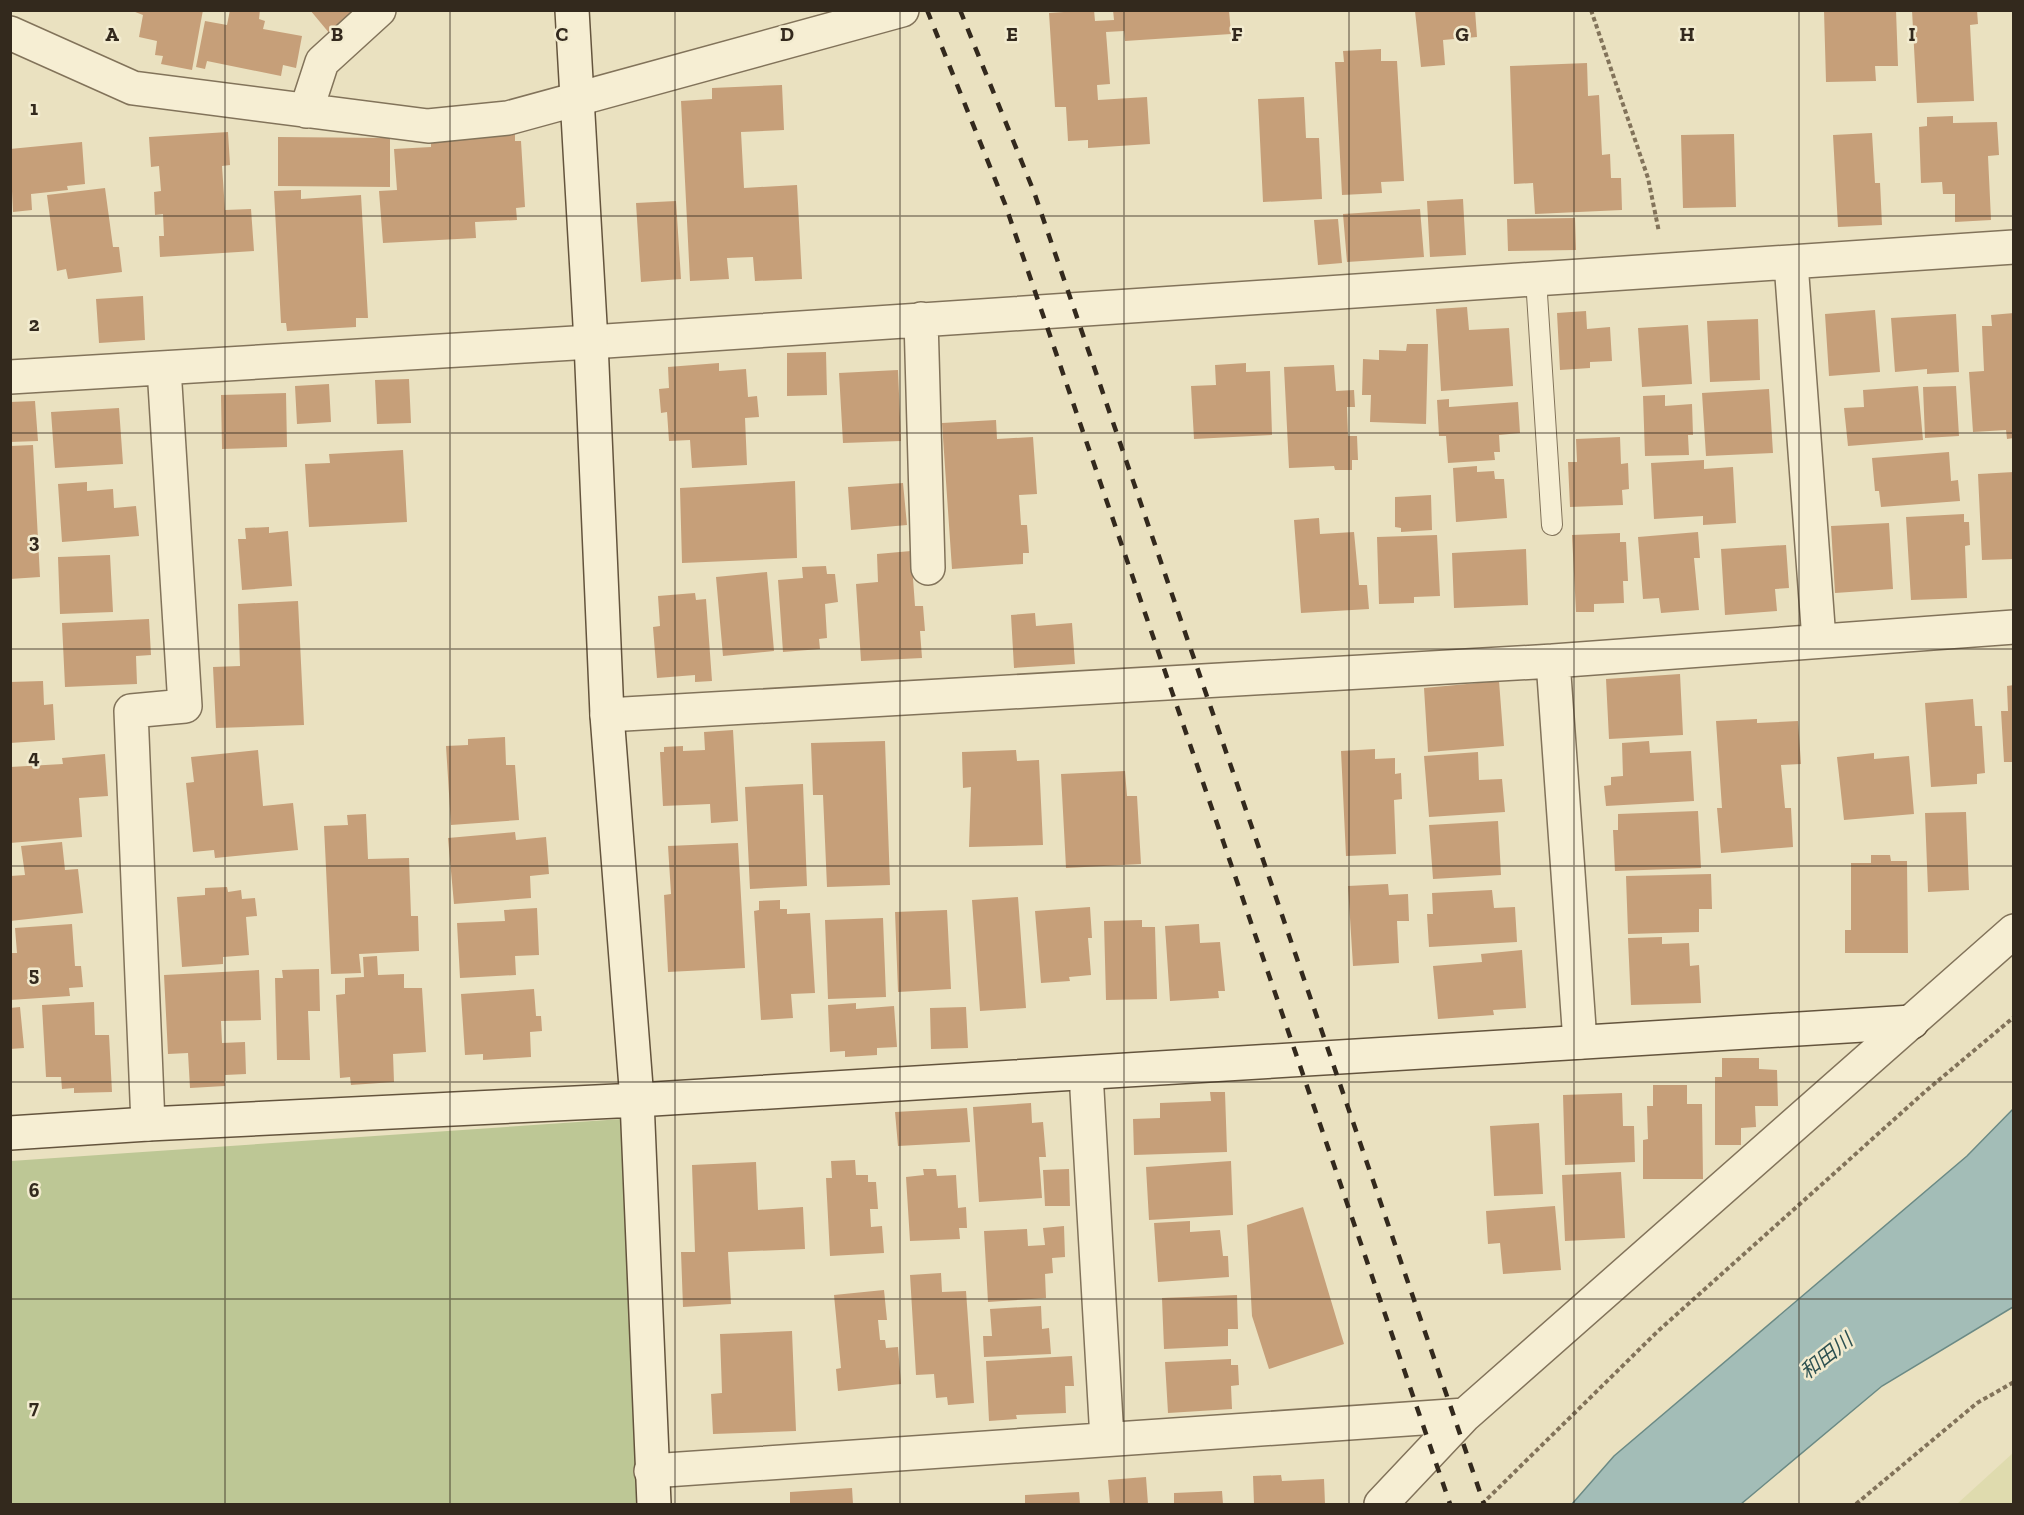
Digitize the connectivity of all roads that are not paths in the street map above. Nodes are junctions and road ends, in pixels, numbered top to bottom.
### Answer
1 (379, 10) edge
2 (572, 10) edge
3 (902, 10) edge
4 (10, 33) edge
5 (575, 98) junction
6 (306, 111) junction
7 (2013, 247) edge
8 (1791, 263) junction
9 (1536, 279) junction
10 (921, 319) junction
11 (591, 342) junction
12 (164, 368) junction
13 (10, 377) edge
14 (1552, 525) dead end
15 (928, 568) dead end
16 (2013, 627) edge
17 (1820, 640) junction
18 (1553, 661) junction
19 (607, 715) junction
20 (2013, 931) edge
21 (1912, 1022) junction
22 (1580, 1042) junction
23 (1086, 1073) junction
24 (637, 1100) junction
25 (148, 1124) junction
26 (10, 1133) edge
27 (1465, 1415) junction
28 (1107, 1439) junction
29 (651, 1471) junction
30 (654, 1504) edge
31 (1381, 1504) edge

1 - 6 street
2 - 5 street
3 - 5 street
4 - 6 street
5 - 6 street
5 - 11 street
7 - 8 street
8 - 9 street
8 - 17 street
9 - 10 street
9 - 14 lane
10 - 11 street
10 - 15 street
11 - 12 street
11 - 19 street
12 - 13 street
12 - 25 street
16 - 17 street
17 - 18 street
18 - 19 street
18 - 22 street
19 - 24 street
20 - 21 street
21 - 22 street
21 - 27 street
22 - 23 street
23 - 24 street
23 - 28 street
24 - 25 street
24 - 29 street
25 - 26 street
27 - 28 street
27 - 31 street
28 - 29 street
29 - 30 street

